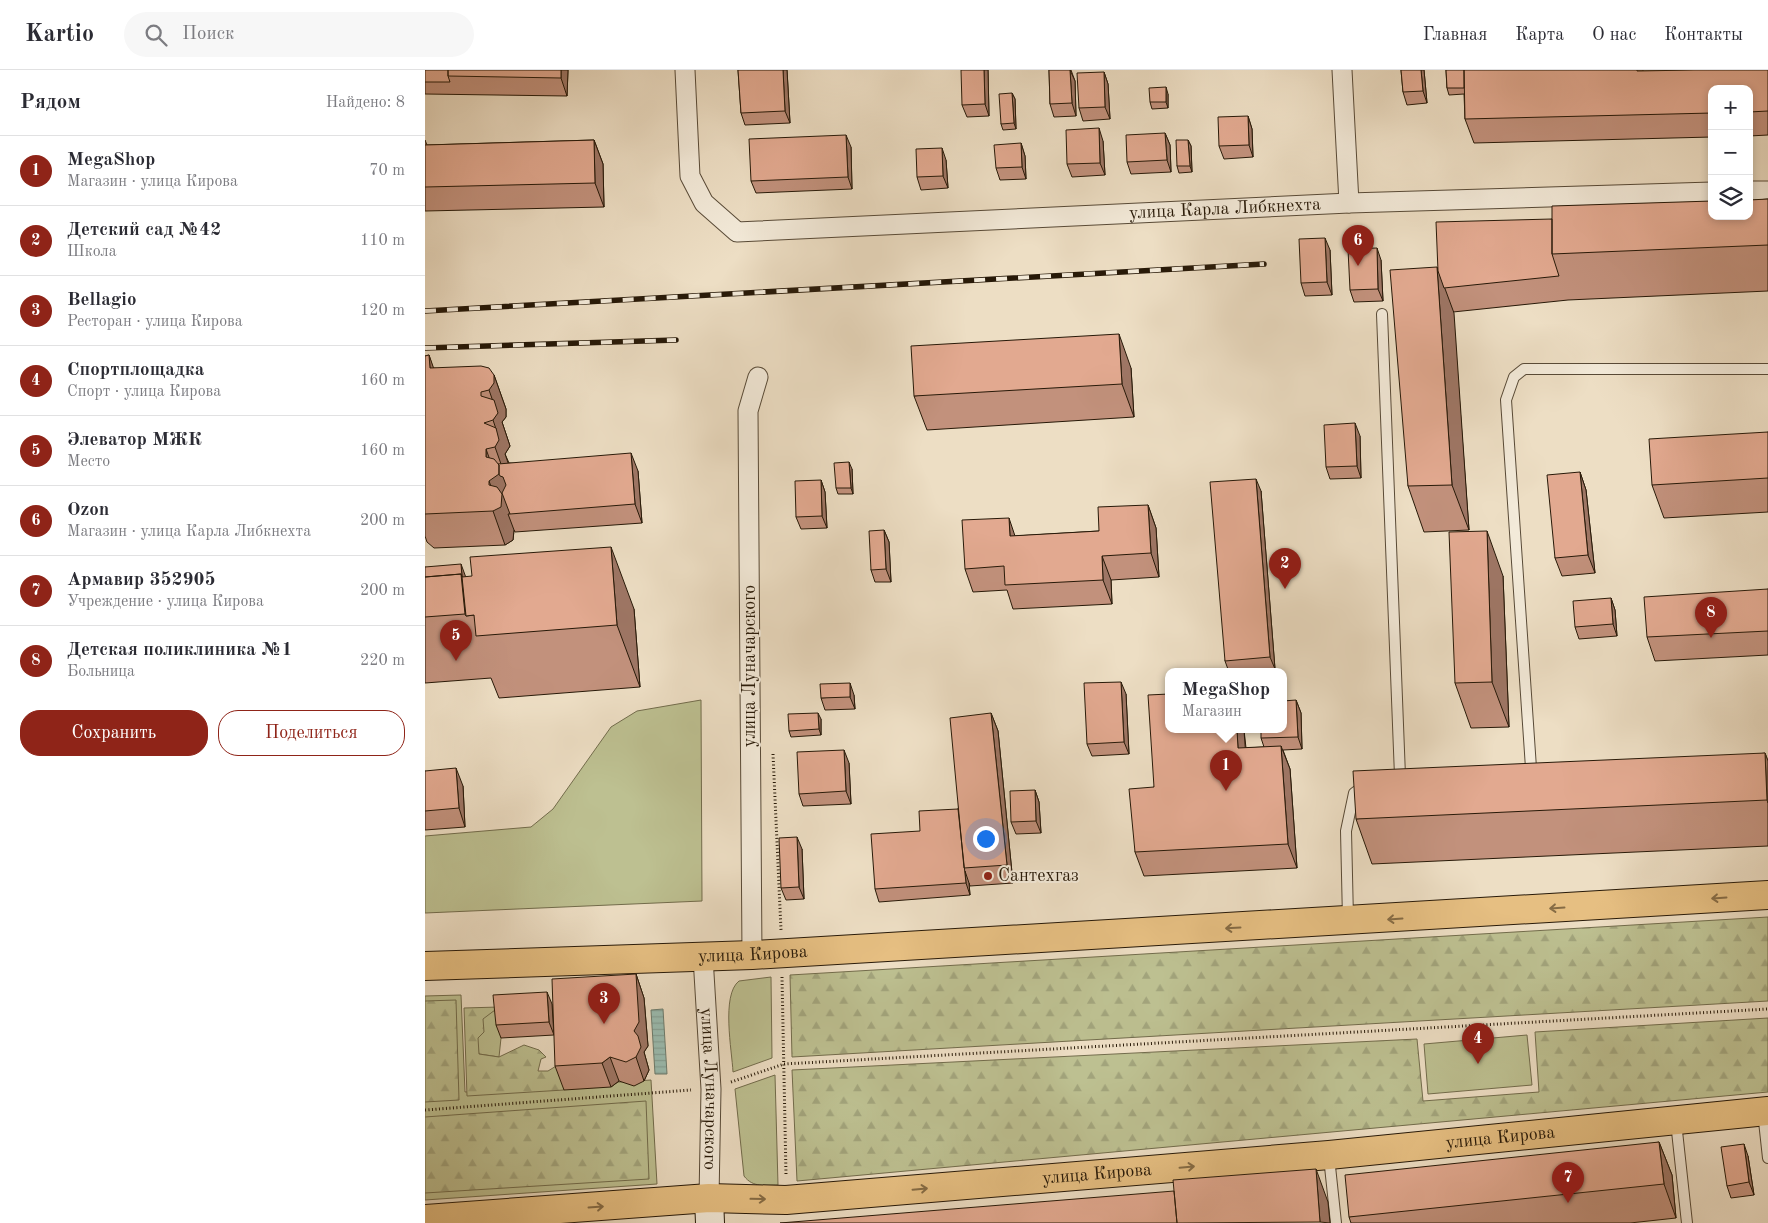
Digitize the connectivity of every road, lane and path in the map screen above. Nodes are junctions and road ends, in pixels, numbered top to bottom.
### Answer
1 (685, 70) edge
2 (1342, 70) edge
3 (1768, 190) edge
4 (1753, 191) edge
5 (1708, 192) edge
6 (1349, 203) junction
7 (1382, 314) dead end
8 (1768, 369) edge
9 (758, 378) dead end
10 (1531, 768) edge
11 (1400, 776) edge
12 (1374, 778) edge
13 (1768, 895) edge
14 (1348, 922) junction
15 (752, 955) junction
16 (703, 957) junction
17 (425, 966) edge
18 (782, 971) dead end
19 (1768, 1009) edge
20 (784, 1064) junction
21 (711, 1089) junction
22 (425, 1110) edge
23 (1765, 1111) edge
24 (1676, 1121) junction
25 (1329, 1156) junction
26 (1768, 1158) edge
27 (787, 1179) dead end
28 (709, 1211) edge
29 (425, 1220) edge
30 (1335, 1223) edge
31 (1687, 1223) edge

1 - 6 street, улица Карла Либкнехта
2 - 6 street
3 - 4 street
5 - 6 street, улица Карла Либкнехта
7 - 11 lane
8 - 10 lane
9 - 15 street, улица Луначарского
12 - 14 lane
13 -> 14 main road, улица Кирова
14 -> 15 main road, улица Кирова
15 - 16 main road, улица Кирова
16 - 17 main road, улица Кирова
16 - 21 street, улица Луначарского
18 - 20 path
19 - 20 path
20 - 21 path
20 - 27 path
21 - 22 path
21 - 28 street, улица Луначарского
23 - 24 main road, улица Кирова
23 - 26 lane
24 - 25 main road, улица Кирова
24 - 31 lane
28 -> 25 main road, улица Кирова
25 - 30 lane
29 -> 28 main road, улица Кирова

